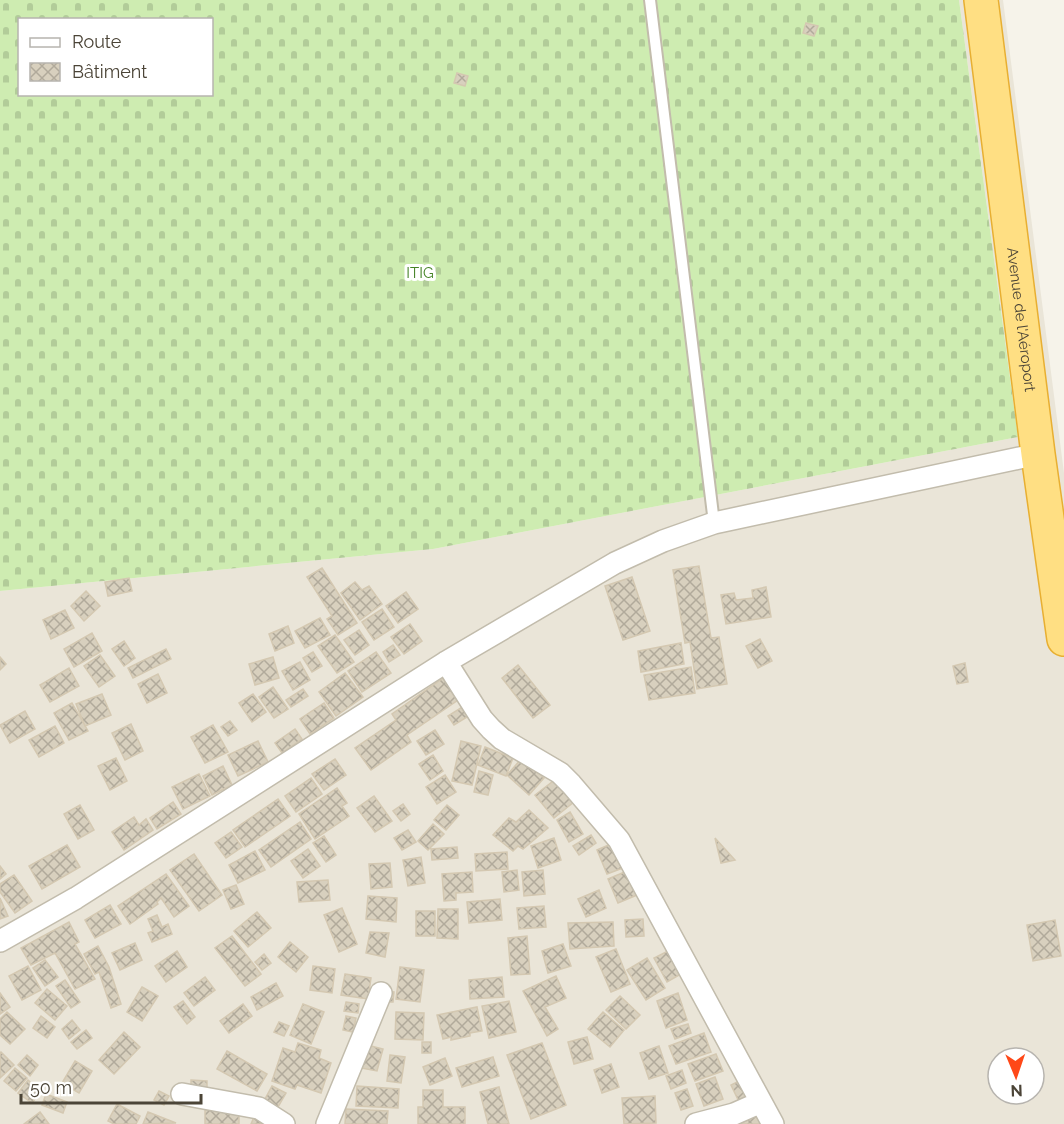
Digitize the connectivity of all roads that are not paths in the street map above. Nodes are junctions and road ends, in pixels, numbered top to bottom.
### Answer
1 (650, 0) edge
2 (981, 0) edge
3 (1038, 454) junction
4 (714, 523) junction
5 (1064, 639) edge
6 (446, 662) junction
7 (0, 941) edge
8 (381, 993) dead end
9 (182, 1094) dead end
10 (761, 1102) junction
11 (284, 1124) edge
12 (327, 1124) edge
13 (696, 1124) edge
14 (773, 1124) edge

1 - 4 lane
2 - 3 highway, Avenue de l'Aéroport
3 - 4 street
3 - 5 highway, Avenue de l'Aéroport
4 - 6 street
6 - 7 street
6 - 10 street
8 - 12 street
9 - 11 street
10 - 13 street
10 - 14 street

